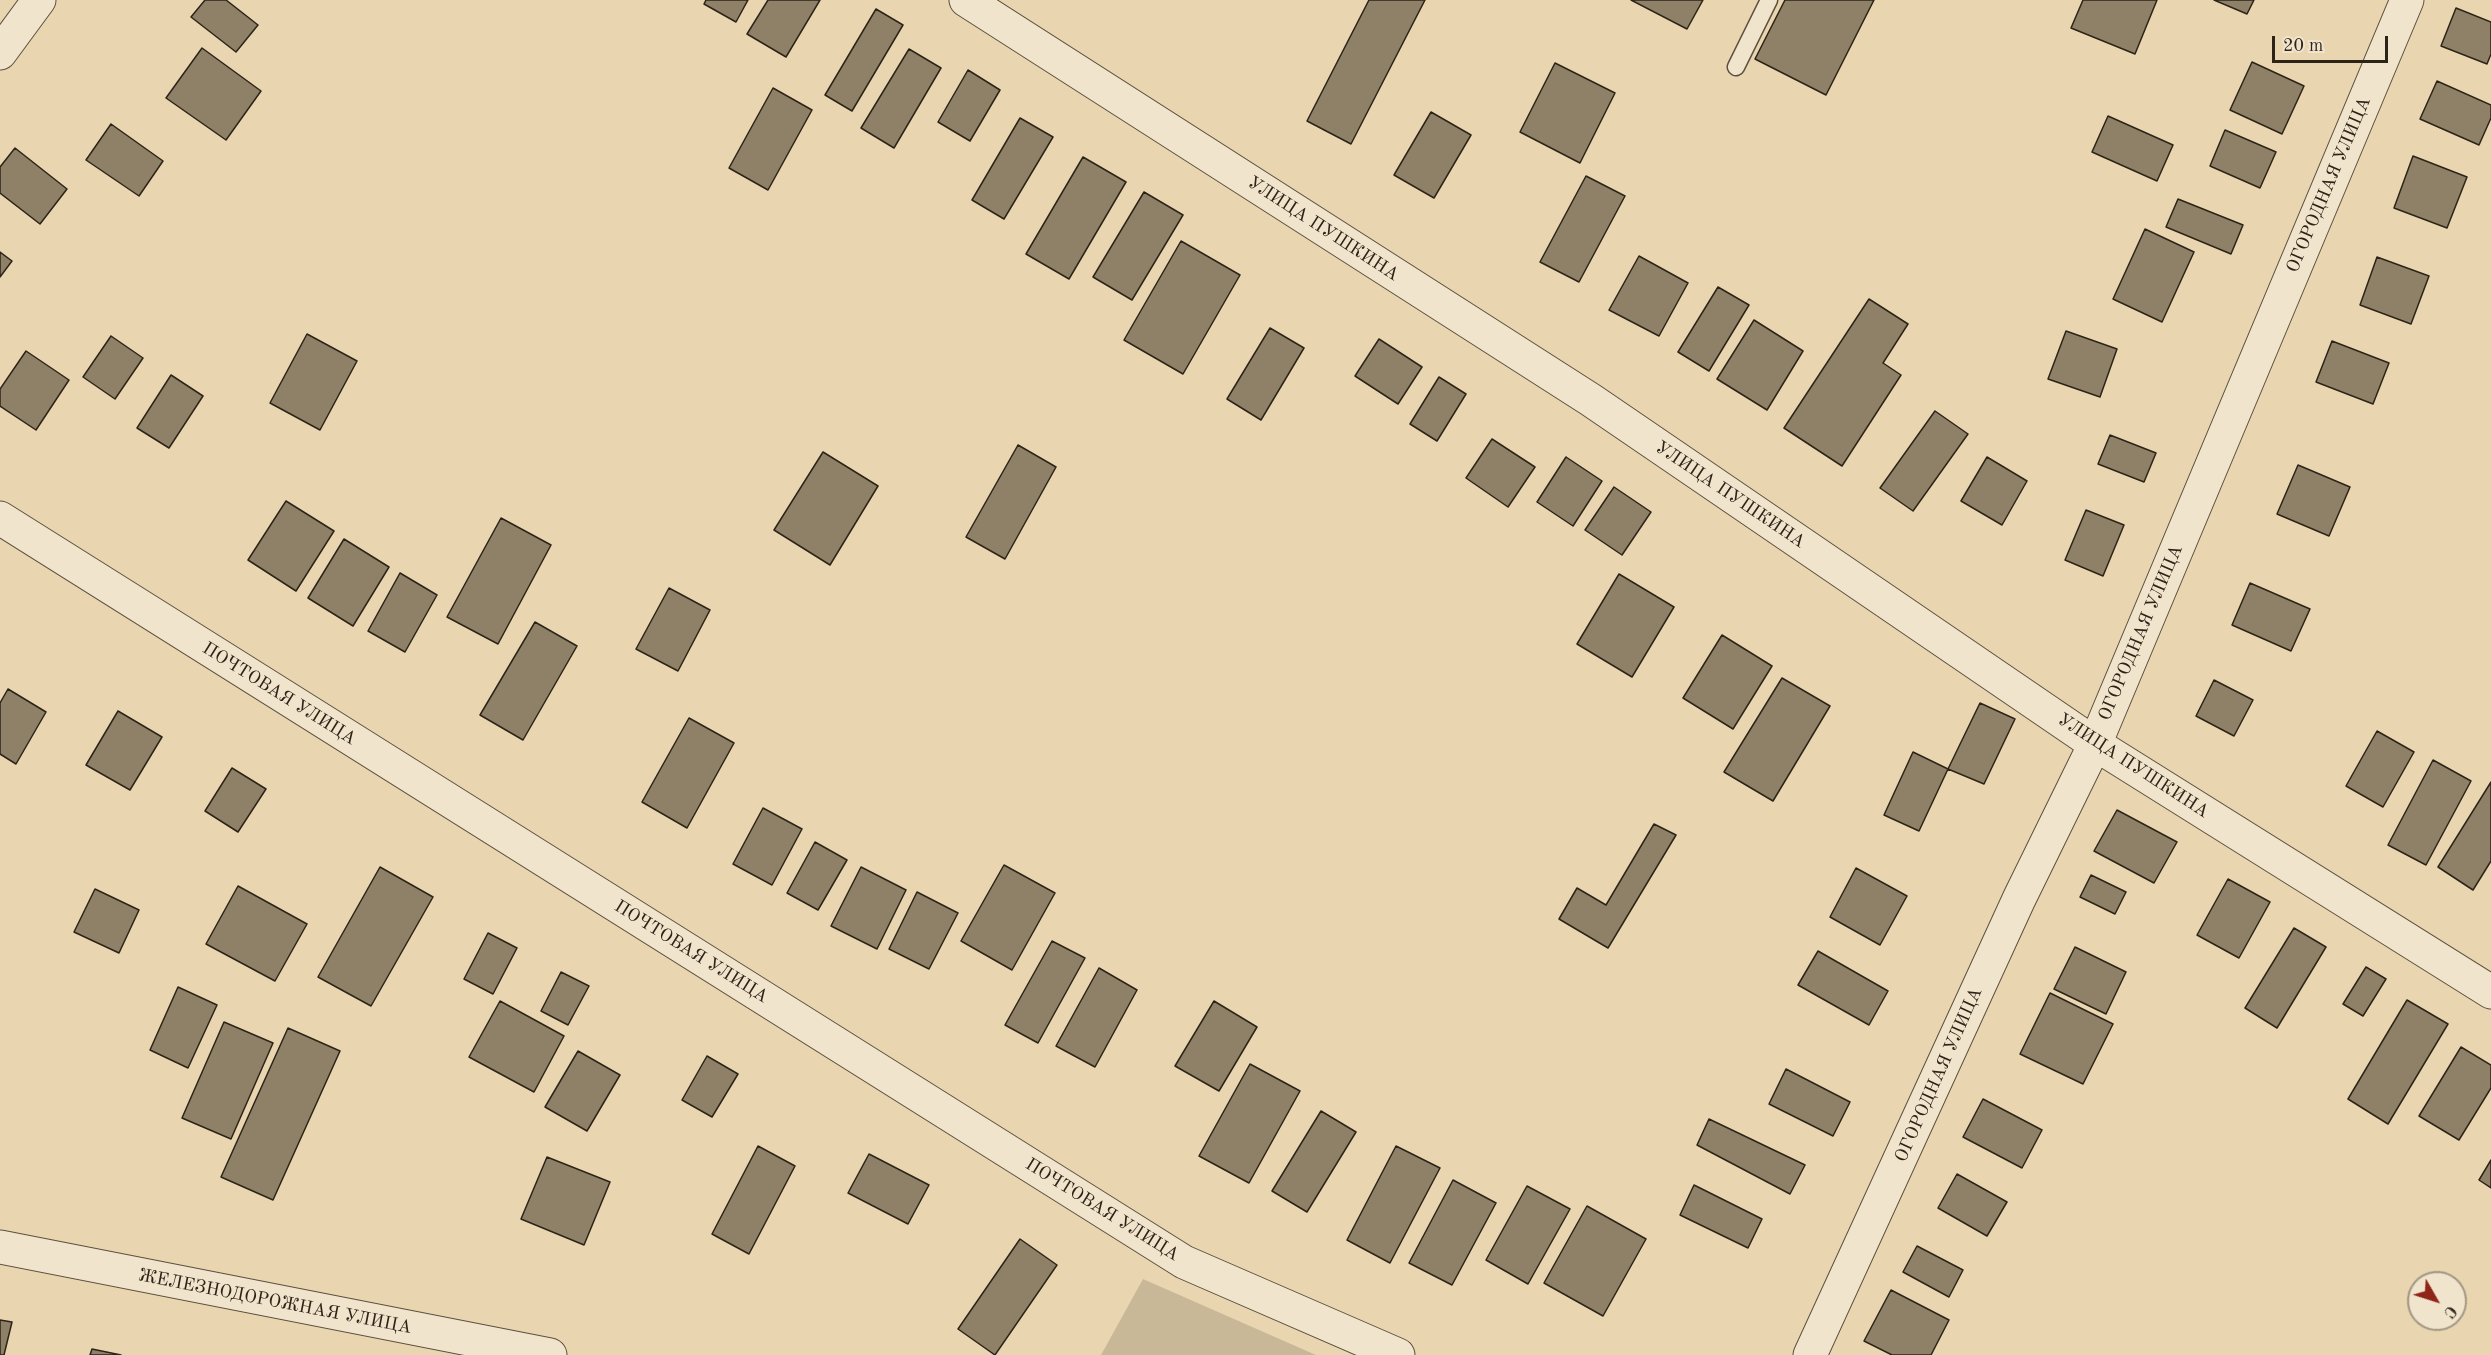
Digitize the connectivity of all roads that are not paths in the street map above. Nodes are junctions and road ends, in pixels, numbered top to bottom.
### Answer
1 (39, 0) edge
2 (966, 0) edge
3 (1769, 0) edge
4 (2407, 0) edge
5 (0, 53) edge
6 (1736, 67) dead end
7 (0, 518) edge
8 (2095, 744) junction
9 (2491, 992) edge
10 (0, 1247) edge
11 (550, 1355) edge
12 (1398, 1355) edge
13 (1810, 1355) edge

1 - 5 street
2 - 8 street, УЛИЦА ПУШКИНА
3 - 6 lane
4 - 8 street, ОГОРОДНАЯ УЛИЦА
7 - 12 street, ПОЧТОВАЯ УЛИЦА
8 - 9 street, УЛИЦА ПУШКИНА
8 - 13 street, ОГОРОДНАЯ УЛИЦА
10 - 11 street, ЖЕЛЕЗНОДОРОЖНАЯ УЛИЦА

